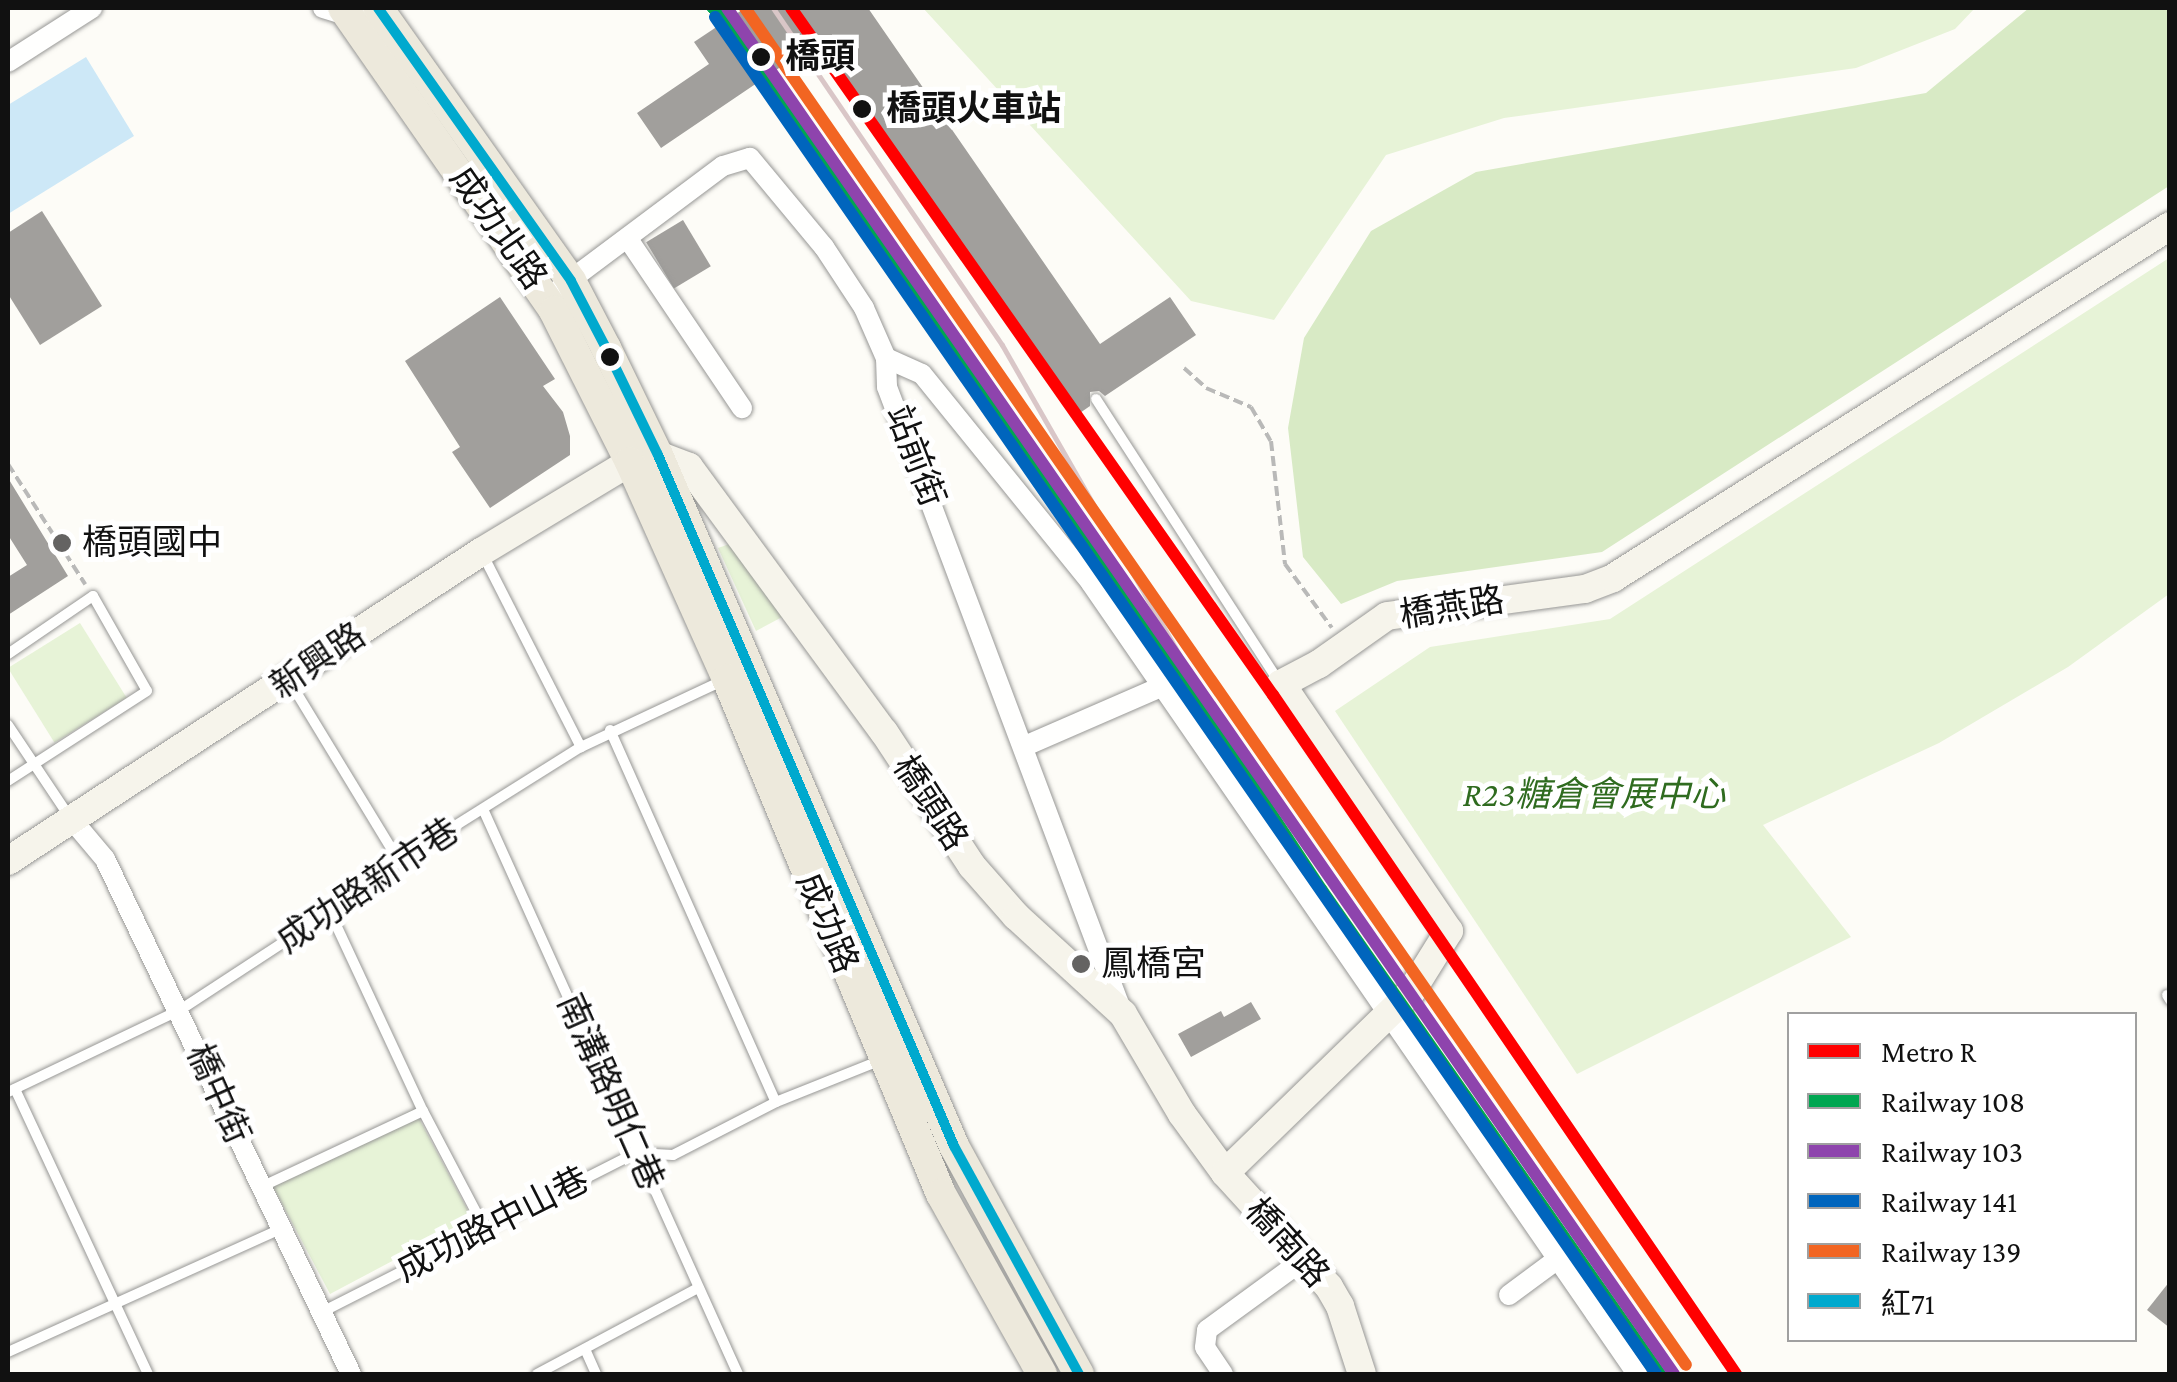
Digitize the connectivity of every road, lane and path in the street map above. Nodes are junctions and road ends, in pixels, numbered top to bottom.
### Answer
1 (89, 8) edge
2 (352, 9) edge
3 (8, 62) edge
4 (2170, 226) edge
5 (628, 240) junction
6 (558, 289) junction
7 (886, 358) junction
8 (1184, 368) dead end
9 (1096, 399) dead end
10 (742, 408) dead end
11 (644, 458) junction
12 (8, 464) edge
13 (481, 552) junction
14 (93, 596) junction
15 (1344, 644) junction
16 (8, 654) edge
17 (727, 679) junction
18 (289, 681) junction
19 (1281, 684) junction
20 (1161, 687) junction
21 (8, 725) edge
22 (610, 730) junction
23 (1025, 746) junction
24 (581, 747) junction
25 (34, 764) junction
26 (8, 782) edge
27 (483, 809) junction
28 (73, 821) junction
29 (399, 860) junction
30 (8, 861) edge
31 (330, 912) junction
32 (180, 1010) junction
33 (1389, 1011) junction
34 (1123, 1014) junction
35 (884, 1059) junction
36 (11, 1090) edge
37 (776, 1102) junction
38 (423, 1112) junction
39 (636, 1152) junction
40 (1224, 1173) junction
41 (260, 1187) junction
42 (281, 1229) junction
43 (485, 1229) junction
44 (1560, 1258) junction
45 (1303, 1260) junction
46 (698, 1288) junction
47 (1509, 1296) dead end
48 (113, 1304) junction
49 (321, 1312) junction
50 (585, 1350) junction
51 (8, 1352) edge
52 (1634, 1373) edge
53 (148, 1374) edge
54 (351, 1374) edge
55 (537, 1374) edge
56 (596, 1374) edge
57 (738, 1374) edge
58 (1042, 1374) edge
59 (1079, 1374) edge
60 (1223, 1374) edge
61 (1362, 1374) edge

1 - 3 street
2 - 6 main road, 成功北路
4 - 15 street, 橋燕路
5 - 6 street, 站前街
5 - 7 street, 站前街
5 - 10 street
6 - 11 main road, 成功北路
7 - 20 street
7 - 23 street, 站前街
8 - 15 path
9 - 19 lane
11 - 13 street, 新興路
11 - 17 main road, 成功路
11 - 34 street, 橋頭路
11 - 59 main road, 成功路
12 - 14 path
13 - 18 street, 新興路
13 - 24 lane
14 - 16 lane
14 - 25 lane
15 - 19 street, 橋燕路
17 - 22 lane, 成功路新市巷
17 - 35 main road, 成功路
18 - 28 street, 新興路
18 - 29 lane
19 - 33 street
20 - 23 street
20 - 33 street
21 - 25 lane
22 - 24 lane, 成功路新市巷
22 - 37 lane
23 - 34 street, 站前街
24 - 27 lane, 成功路新市巷
25 - 26 lane
25 - 28 lane
27 - 29 lane, 成功路新市巷
27 - 39 lane, 南溝路明仁巷
28 - 30 street, 新興路
28 - 32 street, 橋中街
29 - 31 lane, 成功路新市巷
31 - 32 lane, 成功路新市巷
31 - 38 lane
32 - 36 lane, 成功路新市巷
32 - 41 street, 橋中街
33 - 40 street
33 - 44 street
34 - 40 street, 橋頭路
35 - 37 lane, 成功路中山巷
35 - 58 main road, 成功路
36 - 48 lane
37 - 39 lane, 成功路中山巷
38 - 41 lane
38 - 43 lane
39 - 43 lane, 成功路中山巷
39 - 46 lane, 南溝路明仁巷
40 - 45 street, 橋南路
41 - 42 street, 橋中街
42 - 48 lane
42 - 49 street, 橋中街
43 - 49 lane, 成功路中山巷
44 - 47 street
44 - 52 street
45 - 60 street
45 - 61 street, 橋南路
46 - 50 lane
46 - 57 lane, 南溝路明仁巷
48 - 51 lane
48 - 53 lane
49 - 54 street, 橋中街
50 - 55 lane
50 - 56 lane

